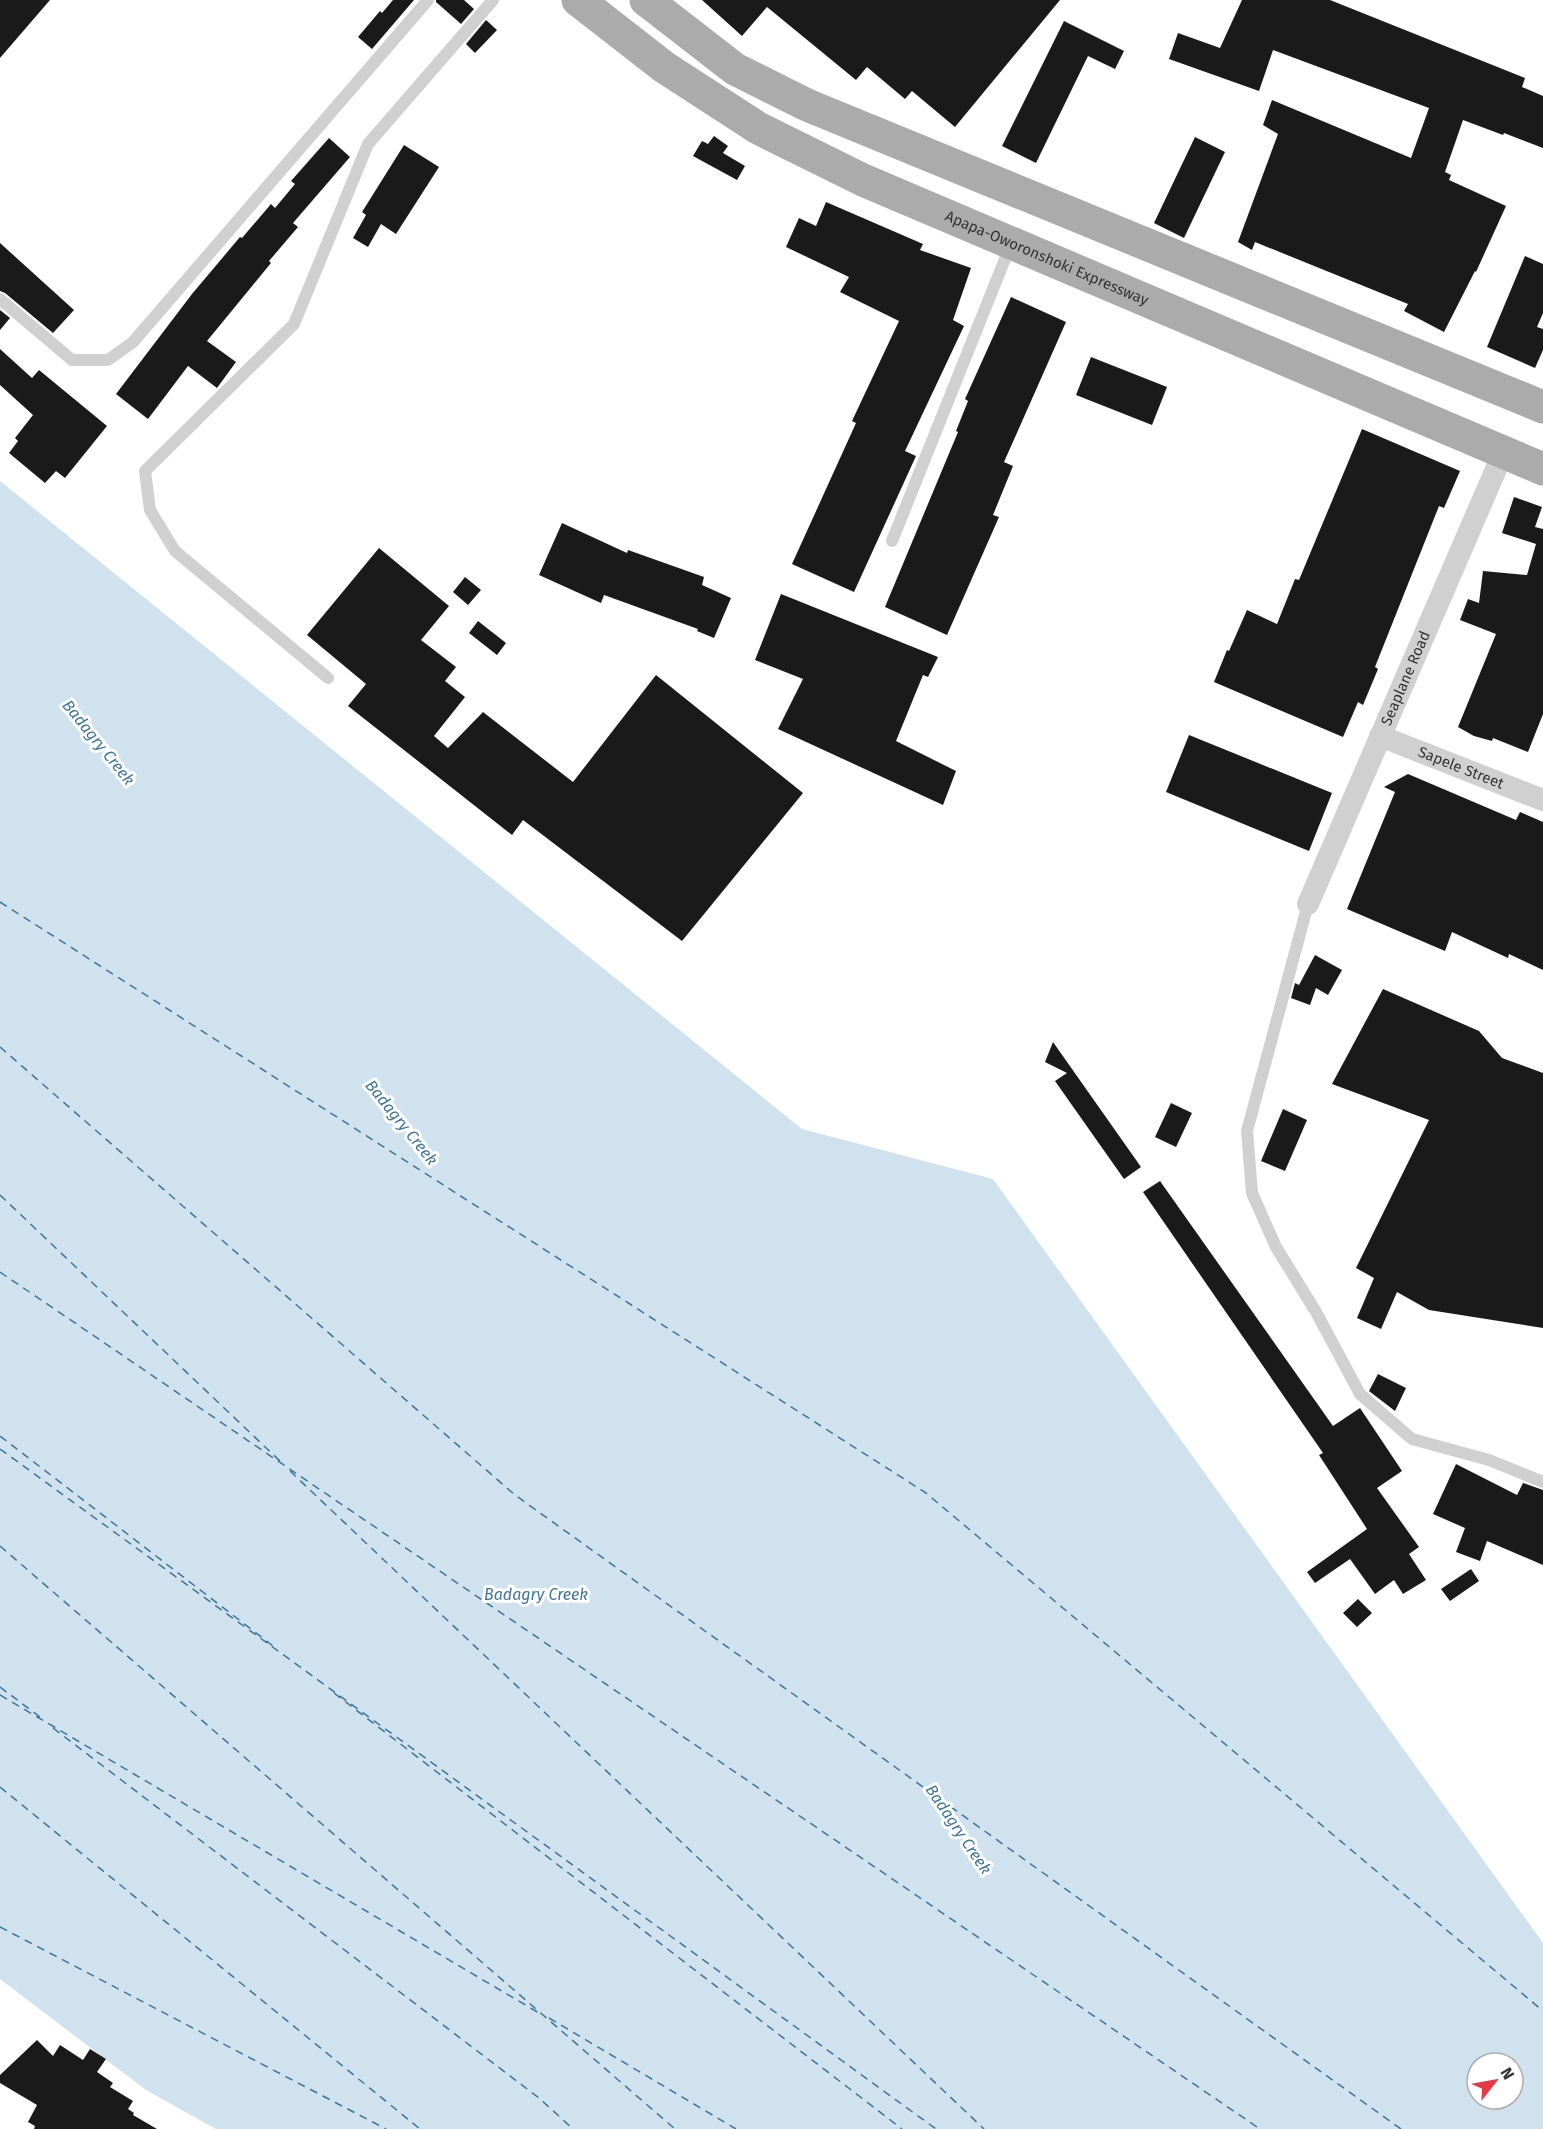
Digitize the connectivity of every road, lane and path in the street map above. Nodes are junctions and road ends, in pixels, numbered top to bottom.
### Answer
1 (428, 0) edge
2 (493, 0) edge
3 (578, 0) edge
4 (646, 0) edge
5 (1011, 242) junction
6 (0, 299) edge
7 (1543, 407) edge
8 (1503, 453) junction
9 (1543, 469) edge
10 (892, 541) dead end
11 (328, 678) dead end
12 (1380, 736) junction
13 (1543, 800) edge
14 (1308, 904) joint
15 (1543, 1482) edge

1 - 6 lane
2 - 11 lane
3 - 5 main road, Apapa-Oworonshoki Expressway
4 - 7 main road
5 - 8 main road, Apapa-Oworonshoki Expressway
5 - 10 lane
8 - 9 main road, Apapa-Oworonshoki Expressway
8 - 12 street, Seaplane Road
12 - 13 street, Sapele Street
12 - 14 street, Seaplane Road
14 - 15 lane

